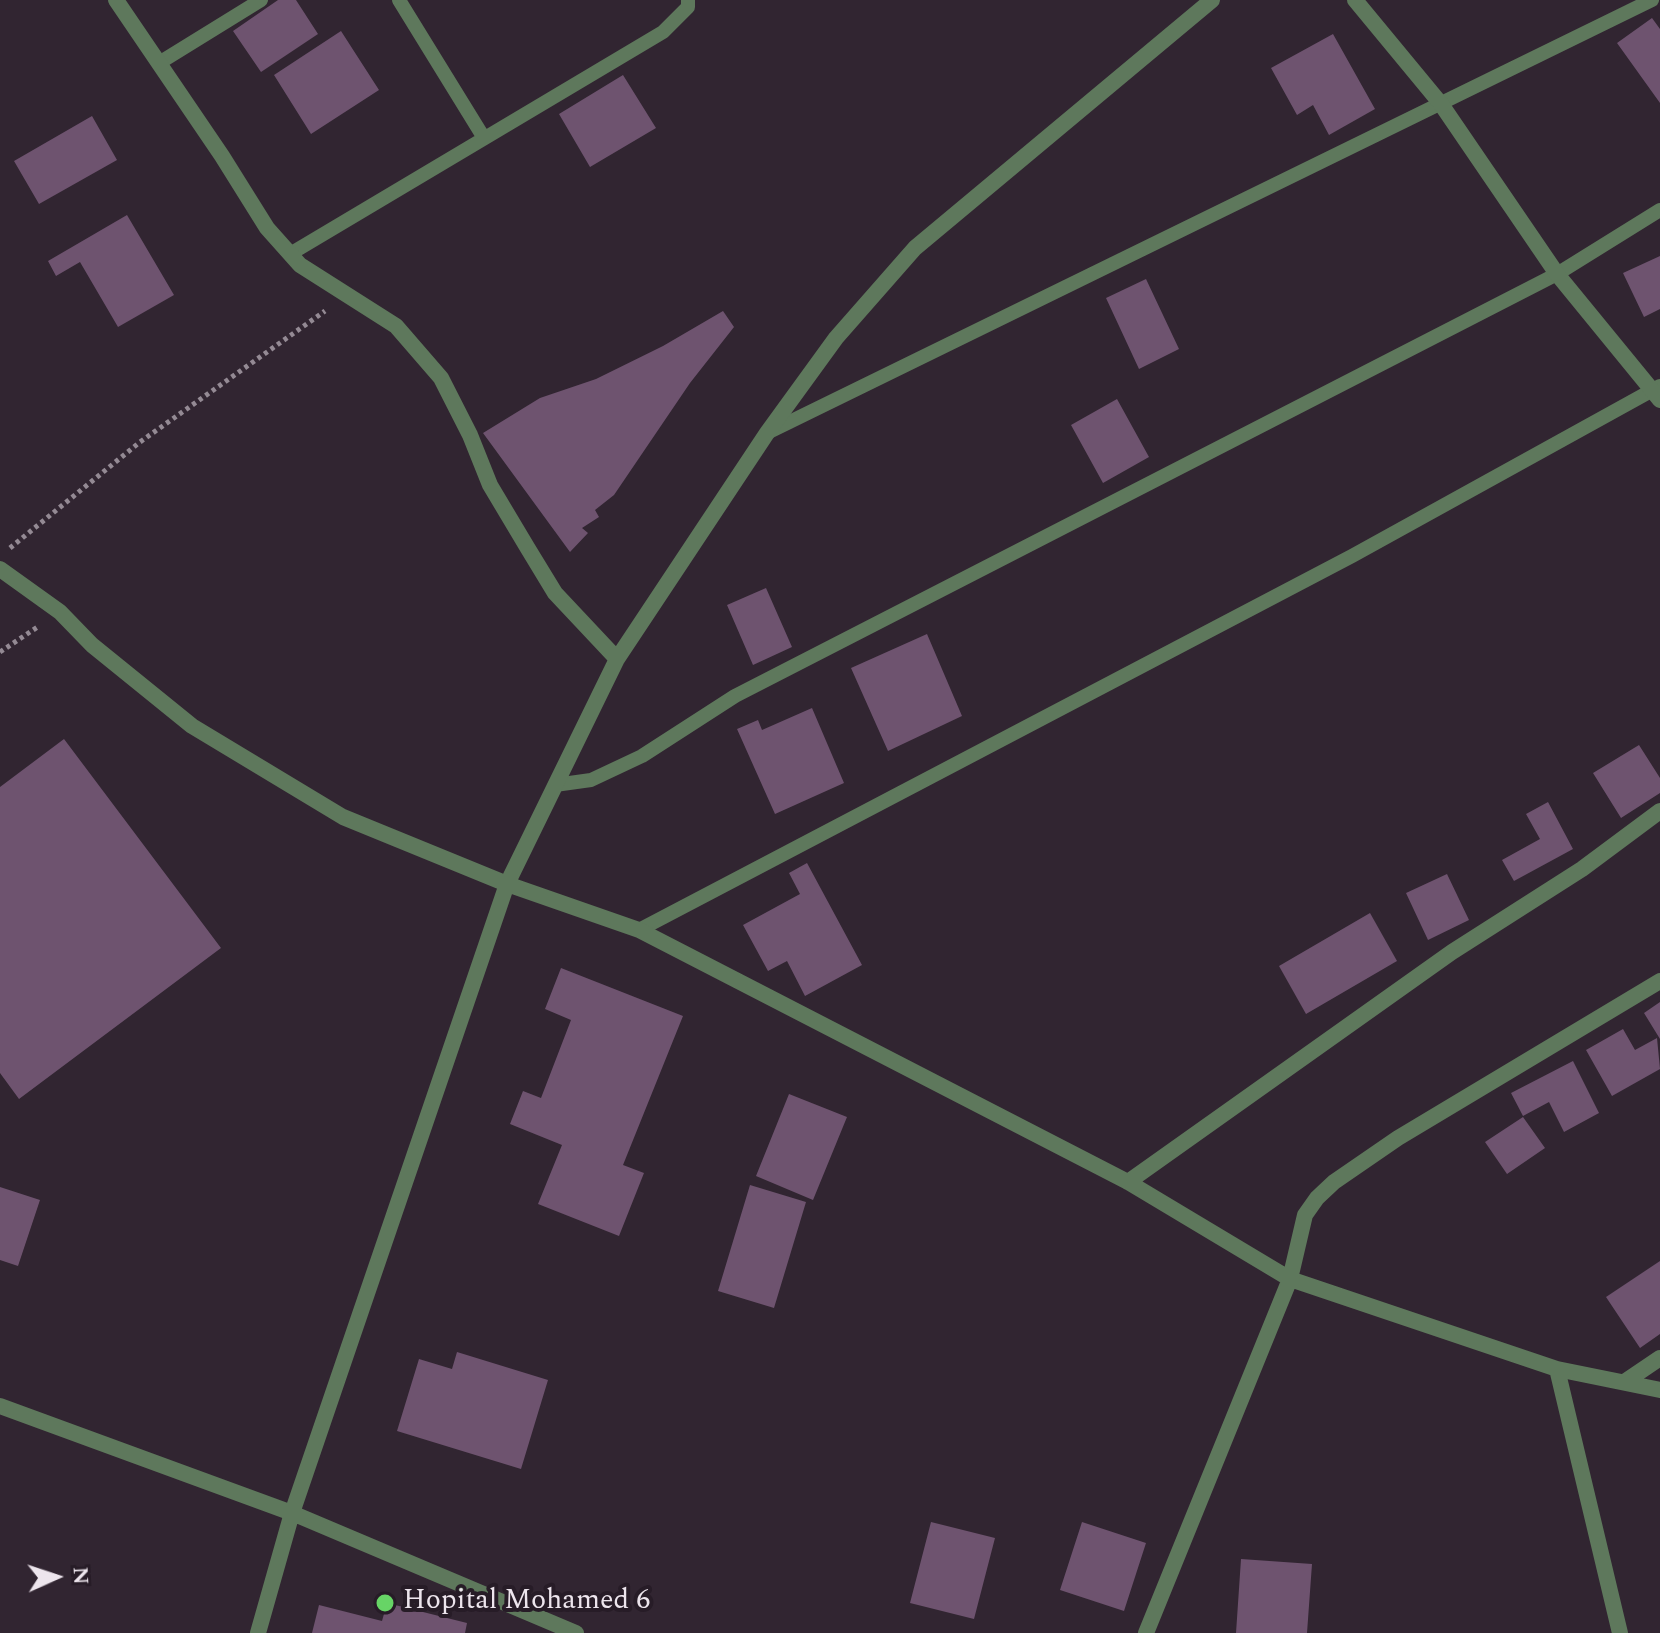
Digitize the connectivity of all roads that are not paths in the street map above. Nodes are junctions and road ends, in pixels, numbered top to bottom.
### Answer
1 (116, 0) edge
2 (261, 0) edge
3 (399, 0) edge
4 (688, 0) edge
5 (1212, 0) edge
6 (1355, 0) edge
7 (1652, 0) edge
8 (159, 63) junction
9 (1441, 104) junction
10 (484, 138) junction
11 (1660, 210) edge
12 (290, 254) junction
13 (1557, 274) junction
14 (1658, 392) edge
15 (767, 433) junction
16 (0, 569) edge
17 (617, 659) junction
18 (555, 785) junction
19 (1660, 811) edge
20 (507, 884) junction
21 (639, 930) junction
22 (1660, 981) edge
23 (1128, 1182) junction
24 (1290, 1279) junction
25 (1660, 1358) edge
26 (1557, 1369) junction
27 (1626, 1381) junction
28 (1660, 1390) edge
29 (0, 1406) edge
30 (292, 1513) junction
31 (258, 1633) edge
32 (576, 1633) edge
33 (1146, 1633) edge
34 (1620, 1633) edge

1 - 8 street
2 - 8 lane
3 - 10 lane
4 - 10 lane
5 - 15 street
6 - 9 street
7 - 9 lane
8 - 12 street
9 - 13 street
9 - 15 lane
10 - 12 lane
11 - 13 lane
12 - 17 street
13 - 14 street
13 - 18 lane
14 - 21 lane
15 - 17 street
16 - 20 street
17 - 18 street
18 - 20 street
19 - 23 street
20 - 21 street
20 - 30 street
21 - 23 street
22 - 24 street
23 - 24 street
24 - 26 street
24 - 33 street
25 - 27 street
26 - 27 street
26 - 34 street
27 - 28 street
29 - 30 street
30 - 31 street
30 - 32 street

